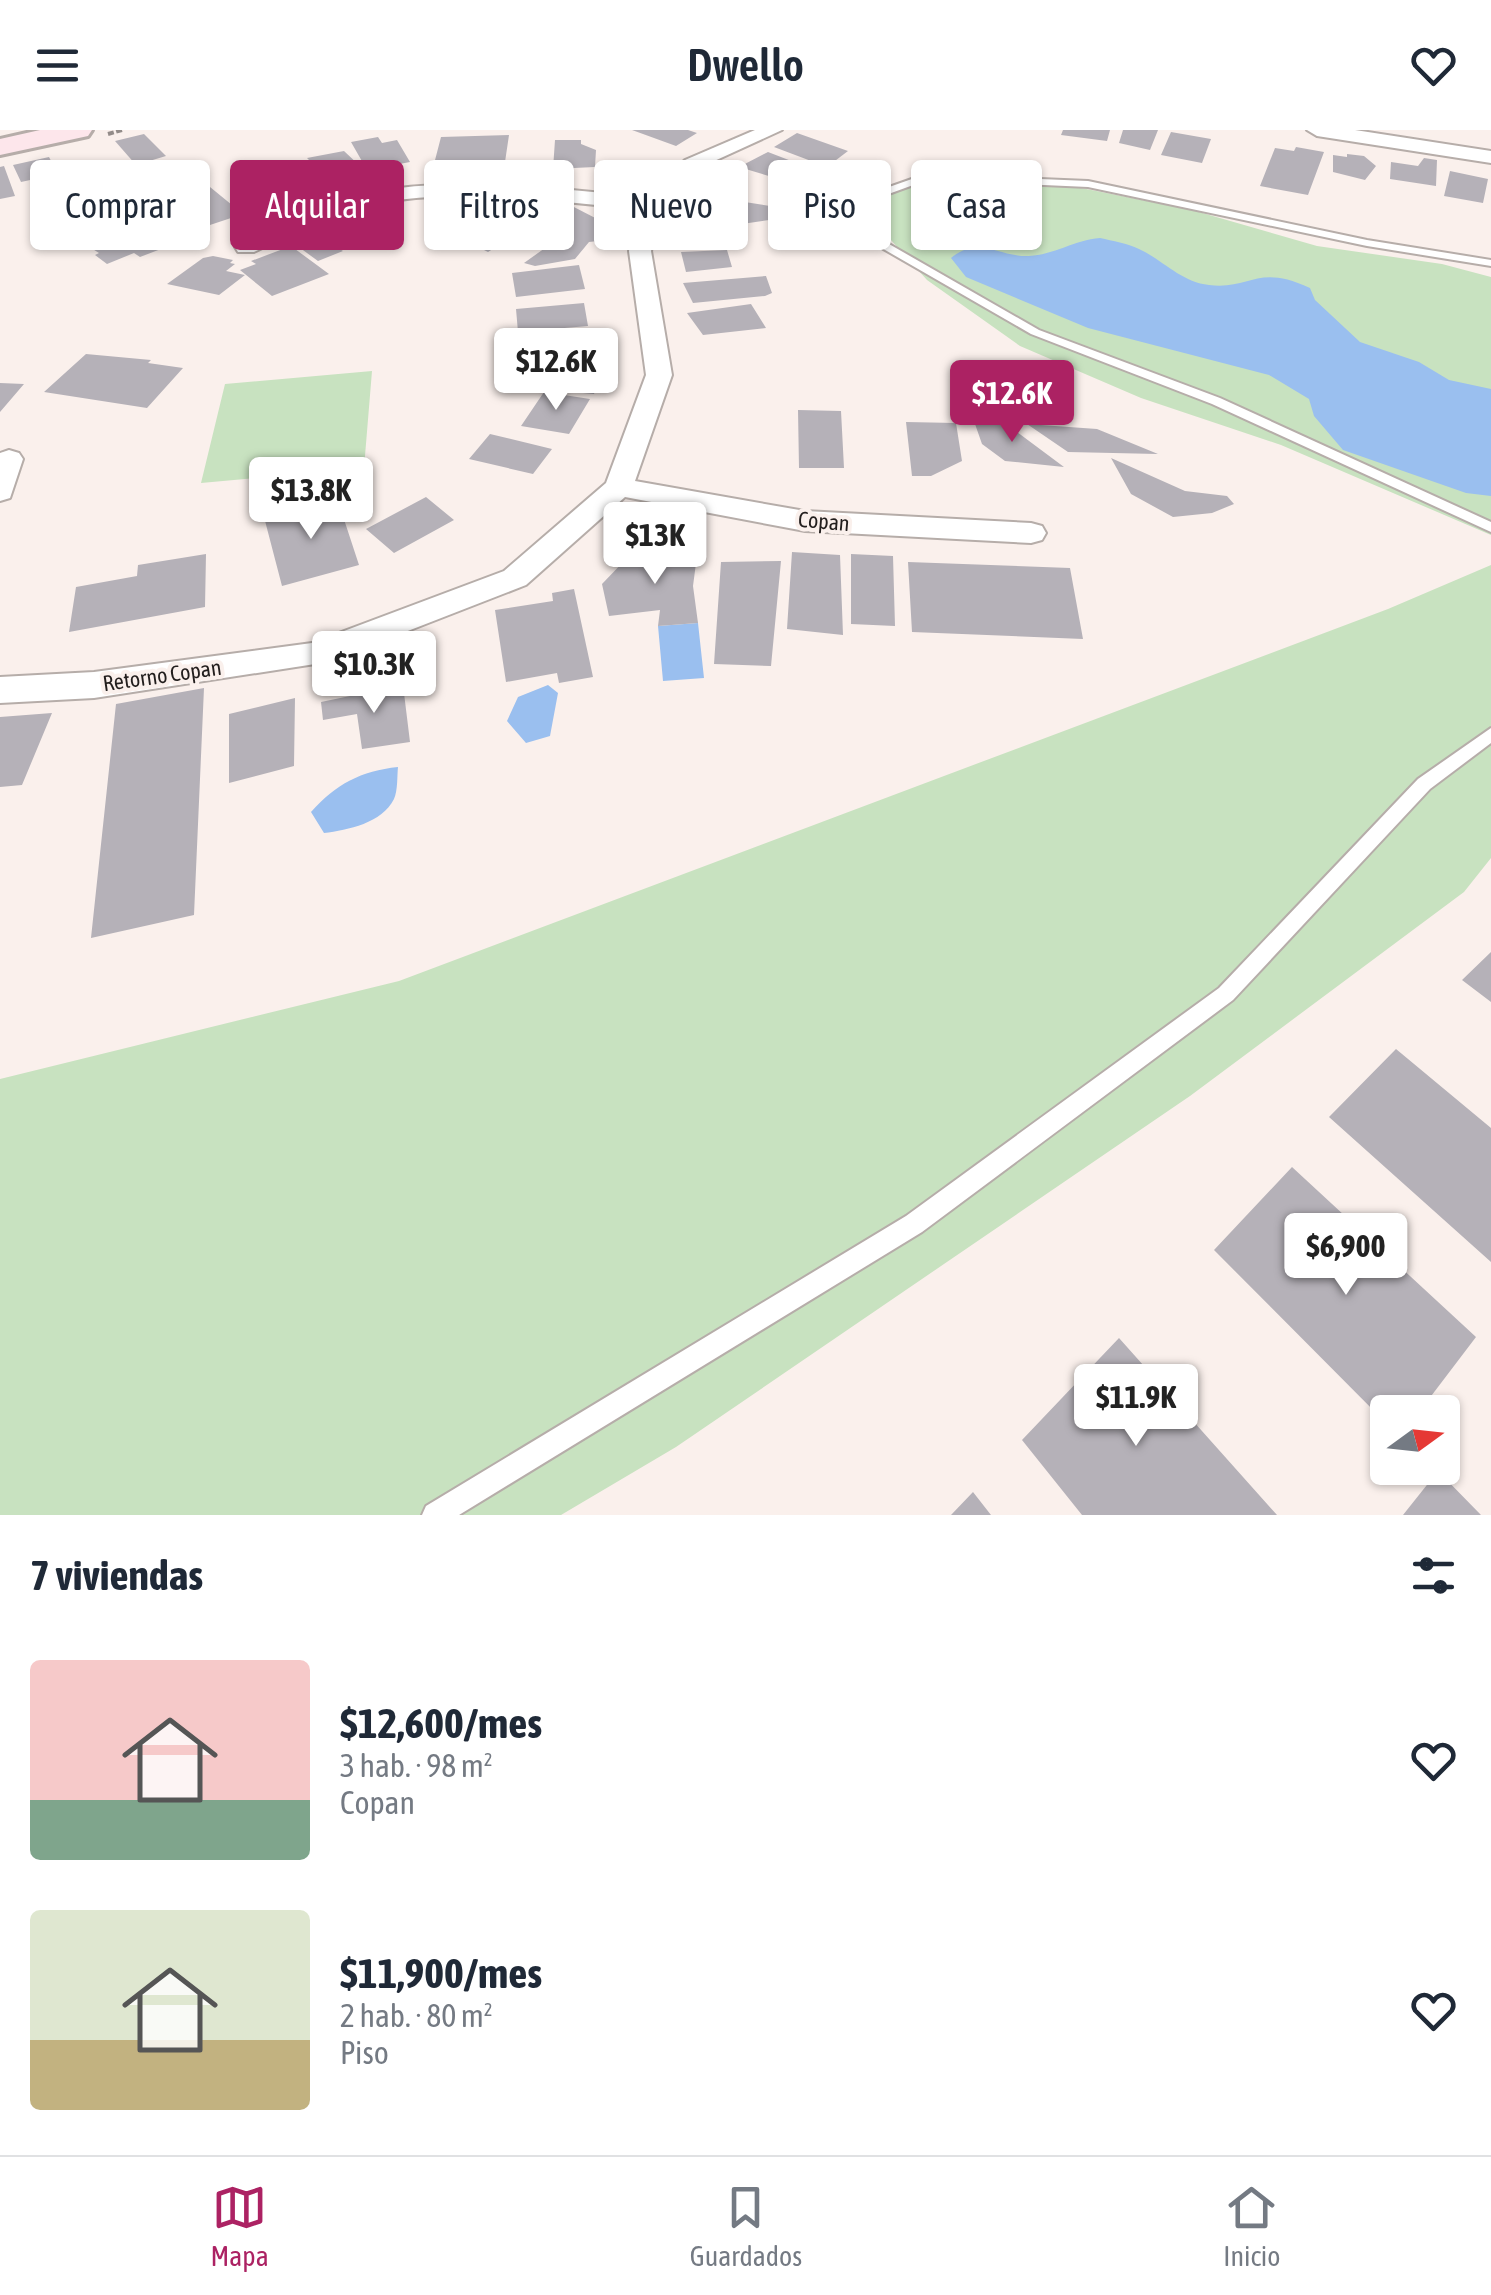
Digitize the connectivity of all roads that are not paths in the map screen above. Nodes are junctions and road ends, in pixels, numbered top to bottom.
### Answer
1 (26, 130) edge
2 (78, 130) edge
3 (772, 130) edge
4 (1317, 130) edge
5 (0, 135) edge
6 (0, 147) edge
7 (1491, 157) edge
8 (701, 160) edge
9 (404, 195) edge
10 (594, 200) edge
11 (640, 250) edge
12 (1491, 263) edge
13 (9, 459) dead end
14 (619, 486) junction
15 (0, 492) edge
16 (1491, 527) edge
17 (1031, 533) dead end
18 (0, 690) edge
19 (1491, 734) edge
20 (435, 1515) edge

1 - 5 main road
2 - 6 main road
3 - 8 street
4 - 7 street
9 - 10 street
11 - 14 street, Retorno Copan
12 - 16 lane
13 - 15 street
14 - 17 street, Copan
14 - 18 street, Retorno Copan
19 - 20 lane

